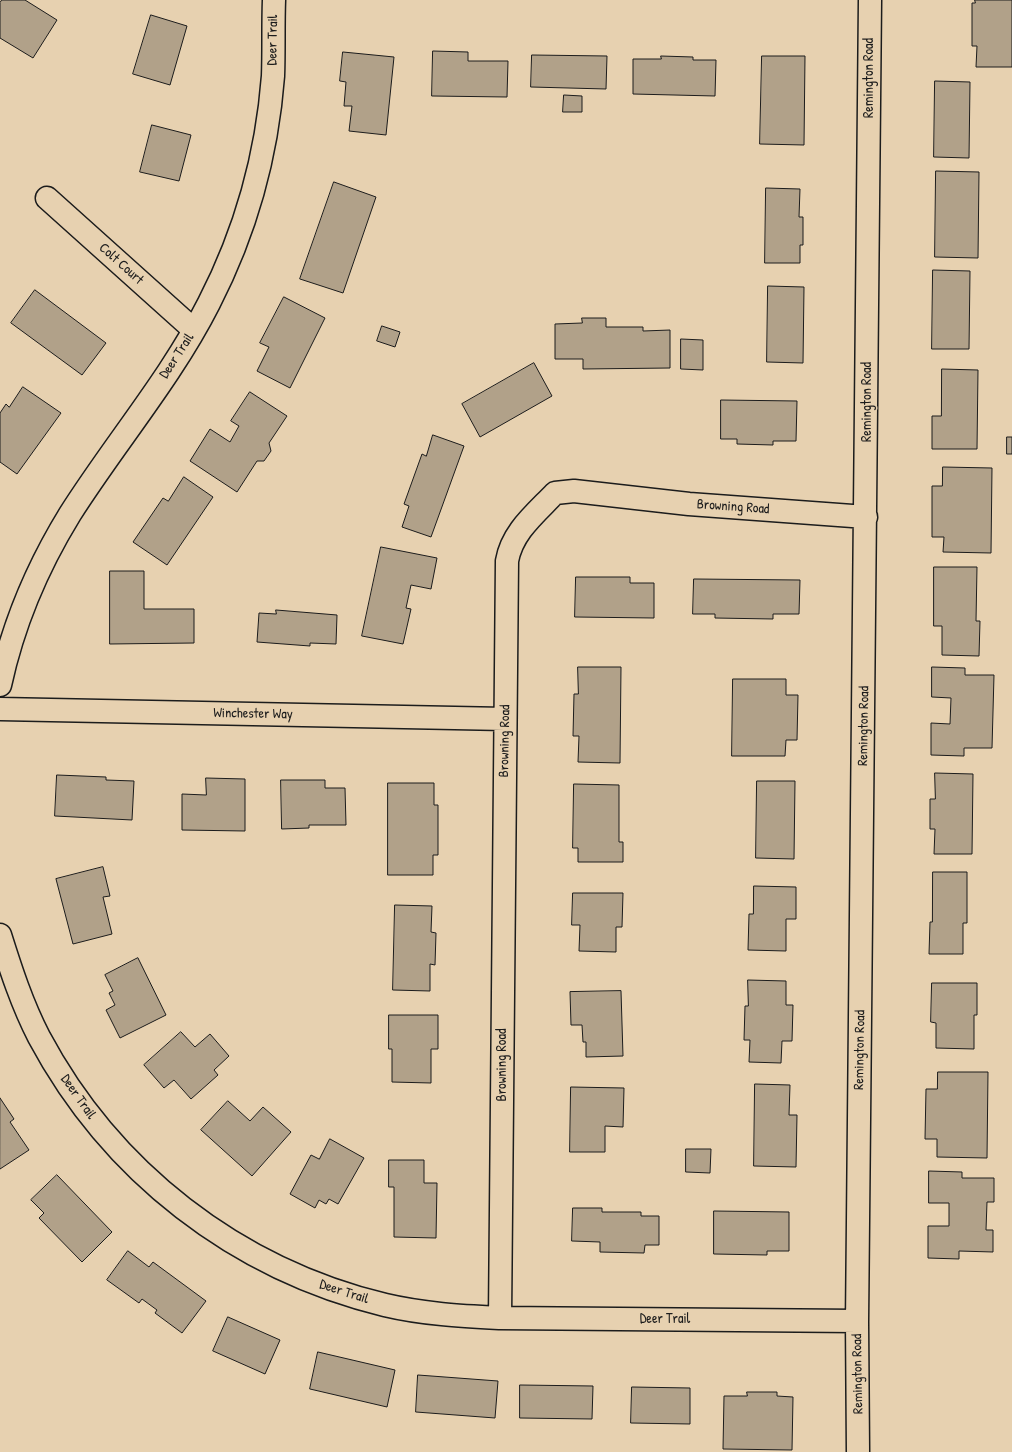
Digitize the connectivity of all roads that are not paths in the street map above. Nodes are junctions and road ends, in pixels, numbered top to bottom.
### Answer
1 (274, 0) edge
2 (870, 0) edge
3 (47, 198) dead end
4 (194, 330) junction
5 (866, 517) junction
6 (0, 685) edge
7 (0, 709) edge
8 (505, 719) junction
9 (0, 935) edge
10 (500, 1318) junction
11 (857, 1321) junction
12 (858, 1452) edge

1 - 4 street, Deer Trail
2 - 5 street, Remington Road
3 - 4 street, Colt Court
4 - 6 street, Deer Trail
5 - 8 street, Browning Road
5 - 11 street, Remington Road
7 - 8 street, Winchester Way
8 - 10 street, Browning Road
9 - 10 street, Deer Trail
10 - 11 street, Deer Trail
11 - 12 street, Remington Road

